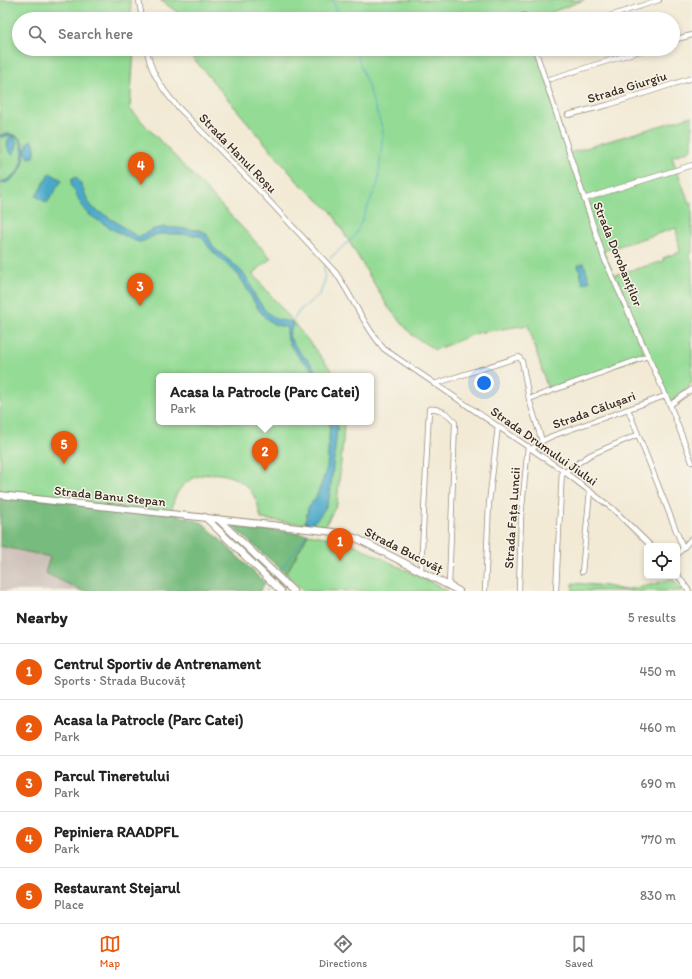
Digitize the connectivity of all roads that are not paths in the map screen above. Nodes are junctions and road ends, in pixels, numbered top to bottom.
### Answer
1 (140, 0) edge
2 (659, 0) edge
3 (141, 12) edge
4 (622, 12) edge
5 (692, 34) edge
6 (680, 38) edge
7 (148, 56) edge
8 (537, 56) edge
9 (624, 56) edge
10 (692, 78) edge
11 (550, 79) dead end
12 (568, 115) dead end
13 (692, 165) edge
14 (584, 199) junction
15 (327, 264) joint
16 (648, 356) junction
17 (434, 384) junction
18 (692, 389) edge
19 (665, 396) junction
20 (529, 399) junction
21 (670, 405) junction
22 (628, 409) junction
23 (498, 426) junction
24 (638, 435) junction
25 (542, 441) junction
26 (530, 447) junction
27 (692, 462) edge
28 (564, 471) junction
29 (590, 491) junction
30 (0, 494) edge
31 (205, 517) junction
32 (218, 519) junction
33 (692, 538) edge
34 (648, 543) edge
35 (683, 548) junction
36 (680, 552) edge
37 (421, 571) junction
38 (582, 572) dead end
39 (680, 578) edge
40 (449, 586) junction
41 (281, 591) edge
42 (293, 591) edge
43 (459, 591) edge
44 (485, 591) edge
45 (519, 591) edge
46 (556, 591) edge
47 (689, 591) edge

1 - 3 street
2 - 4 street
5 - 6 street
7 - 15 street, Strada Hanul Roșu
8 - 14 street, Strada Dorobanților
9 - 11 street
10 - 12 street, Strada Giurgiu
13 - 14 street
14 - 16 street, Strada Dorobanților
15 - 17 street, Strada Drumului Jiului
16 - 19 street, Strada Dorobanților
16 - 20 street
17 - 20 street
17 - 23 street, Strada Drumului Jiului
18 - 21 street
19 - 21 street, Strada Dorobanților
19 - 22 street, Strada Călușari
20 - 25 street
21 - 27 street, Strada Dorobanților
22 - 24 street
22 - 25 street, Strada Călușari
23 - 26 street, Strada Drumului Jiului
23 - 44 street
24 - 28 street
24 - 35 street
25 - 26 street, Strada Călușari
26 - 28 street, Strada Drumului Jiului
26 - 45 street, Strada Fața Luncii
28 - 29 street, Strada Drumului Jiului
28 - 46 street
29 - 34 street, Strada Drumului Jiului
29 - 38 street
30 - 31 main road, Strada Banu Stepan
31 - 32 main road, Strada Banu Stepan
31 - 41 main road
32 - 37 main road, Strada Bucovăț
32 - 42 main road
33 - 35 street
35 - 36 street
37 - 40 main road, Strada Bucovăț
37 - 40 street
39 - 47 street
40 - 43 main road, Strada Bucovăț

